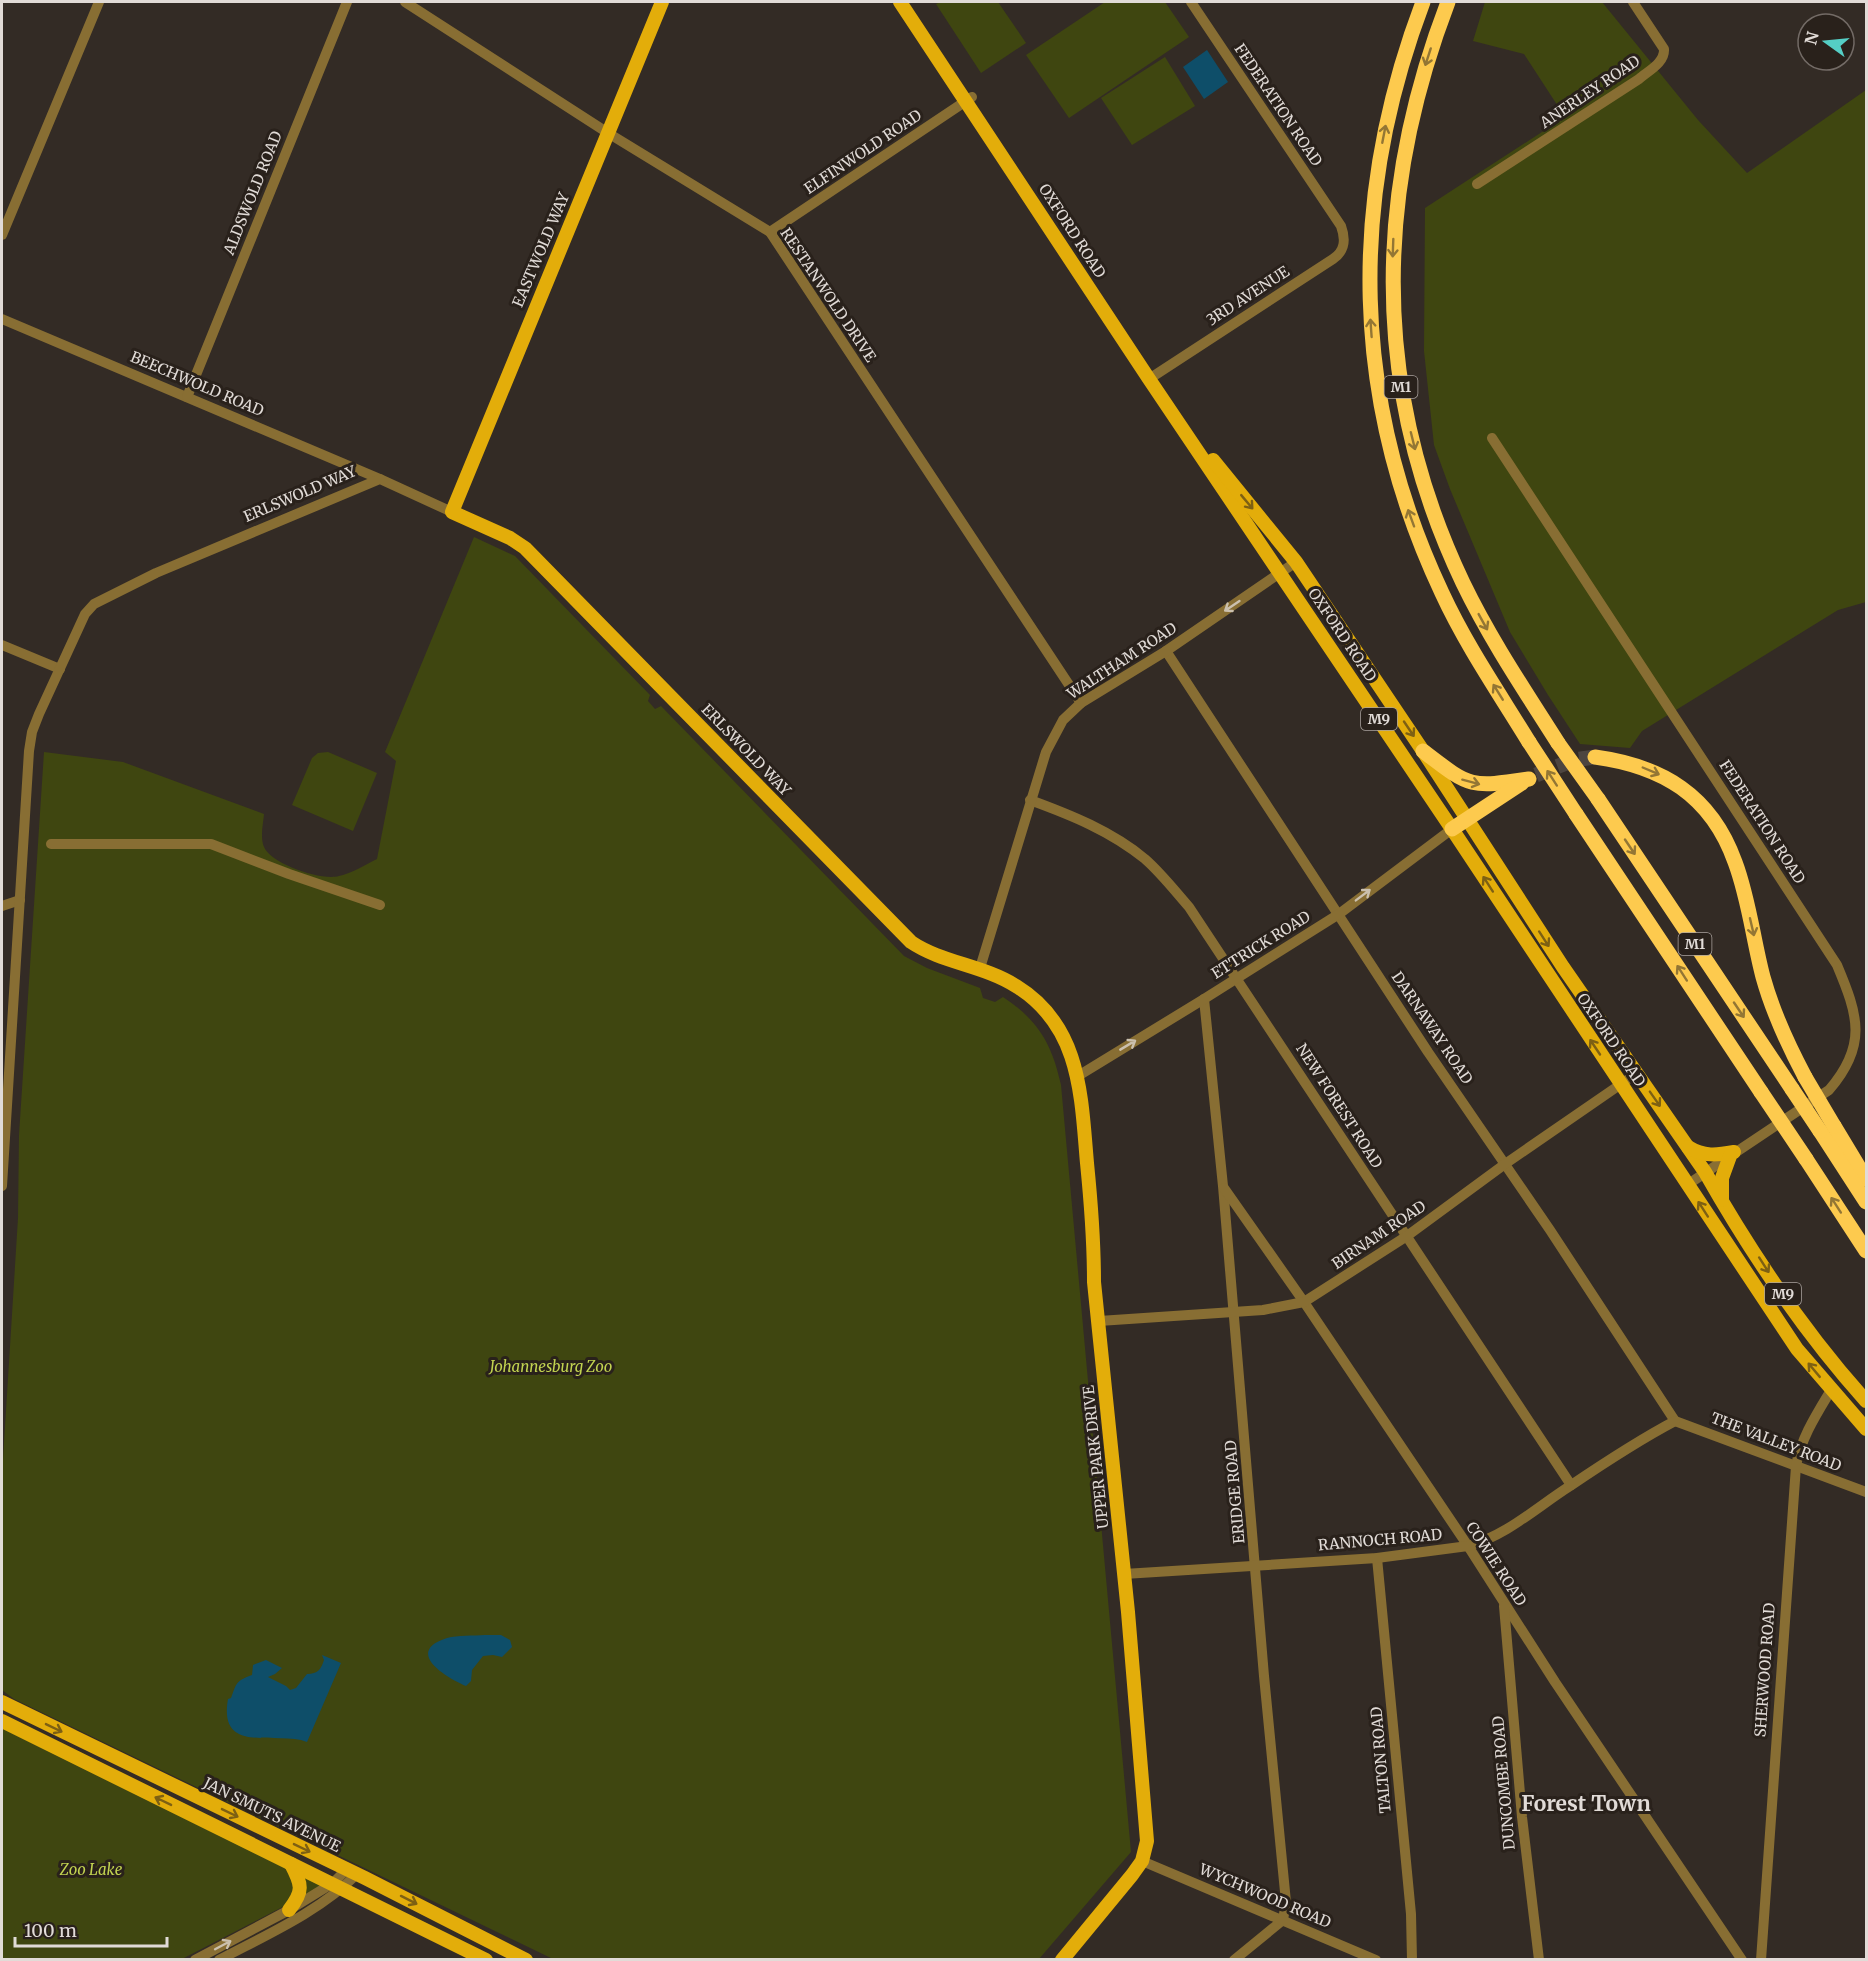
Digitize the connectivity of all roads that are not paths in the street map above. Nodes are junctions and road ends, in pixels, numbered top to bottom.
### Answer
1 (99, 2) edge
2 (347, 2) edge
3 (405, 2) edge
4 (662, 2) edge
5 (900, 2) edge
6 (909, 2) edge
7 (1191, 2) edge
8 (1423, 2) edge
9 (1448, 2) edge
10 (1633, 2) edge
11 (969, 99) junction
12 (608, 133) junction
13 (1477, 184) dead end
14 (1341, 226) joint
15 (770, 232) junction
16 (2, 235) edge
17 (2, 319) edge
18 (1153, 377) junction
19 (188, 397) junction
20 (1492, 438) dead end
21 (380, 478) junction
22 (452, 512) junction
23 (1296, 562) junction
24 (1281, 574) junction
25 (2, 645) edge
26 (1166, 651) junction
27 (60, 669) junction
28 (1081, 703) junction
29 (1423, 751) junction
30 (1594, 757) tunnel mouth
31 (1030, 800) junction
32 (1466, 820) junction
33 (1452, 829) junction
34 (51, 844) dead end
35 (20, 900) junction
36 (381, 905) dead end
37 (2, 906) edge
38 (1338, 914) junction
39 (980, 969) junction
40 (1237, 978) junction
41 (1204, 999) junction
42 (1637, 1073) junction
43 (1078, 1076) junction
44 (1621, 1085) junction
45 (1827, 1128) junction
46 (1688, 1147) junction
47 (1732, 1154) junction
48 (1505, 1164) junction
49 (1705, 1172) junction
50 (1866, 1179) edge
51 (1687, 1185) junction
52 (2, 1186) edge
53 (1223, 1186) junction
54 (1722, 1202) junction
55 (1866, 1202) edge
56 (1407, 1236) junction
57 (1866, 1251) edge
58 (1304, 1302) junction
59 (1232, 1312) junction
60 (1099, 1321) junction
61 (1831, 1390) junction
62 (1866, 1401) edge
63 (1675, 1421) junction
64 (1866, 1429) edge
65 (1796, 1466) junction
66 (1571, 1485) junction
67 (1866, 1492) edge
68 (1468, 1546) junction
69 (1377, 1558) junction
70 (1256, 1565) junction
71 (1124, 1574) junction
72 (1504, 1603) junction
73 (2, 1702) edge
74 (3, 1723) edge
75 (1142, 1861) junction
76 (291, 1864) junction
77 (352, 1872) junction
78 (338, 1886) junction
79 (289, 1910) junction
80 (1283, 1920) junction
81 (272, 1925) junction
82 (195, 1959) edge
83 (219, 1959) edge
84 (486, 1959) edge
85 (526, 1959) edge
86 (1062, 1959) edge
87 (1234, 1959) edge
88 (1376, 1959) edge
89 (1412, 1959) edge
90 (1539, 1959) edge
91 (1742, 1959) edge
92 (1761, 1959) edge

1 - 16 street
2 - 19 street, ALDSWOLD ROAD
3 - 12 street, RESTANWOLD DRIVE
4 - 12 main road, EASTWOLD WAY
5 - 11 main road, OXFORD ROAD / M9
6 - 11 main road, OXFORD ROAD / M9
7 - 14 street, FEDERATION ROAD
57 -> 8 highway, M1, bridge
9 -> 45 highway, M1, bridge
10 - 13 street, ANERLEY ROAD
11 - 15 street, ELFINWOLD ROAD
11 - 18 main road, OXFORD ROAD / M9
12 - 15 street, RESTANWOLD DRIVE
12 - 22 main road, EASTWOLD WAY
14 - 18 street, 3RD AVENUE
15 - 28 street, RESTANWOLD DRIVE
17 - 19 street, BEECHWOLD ROAD
18 -> 23 main road, OXFORD ROAD / M9
18 - 24 main road, OXFORD ROAD / M9
19 - 21 street, BEECHWOLD ROAD
20 - 47 street, FEDERATION ROAD
21 - 22 street, ERLSWOLD WAY
21 - 27 street, ERLSWOLD WAY
22 - 39 main road, ERLSWOLD WAY
23 - 24 street, WALTHAM ROAD
23 -> 29 main road, OXFORD ROAD / M9
24 -> 26 street, WALTHAM ROAD
24 - 33 main road, OXFORD ROAD / M9
25 - 27 street
26 - 28 street, WALTHAM ROAD
26 - 38 street, DARNAWAY ROAD
27 - 35 street, ERLSWOLD WAY
28 - 31 street, WALTHAM ROAD
29 - 32 main road, OXFORD ROAD / M9
29 -> 32 highway
30 -> 45 highway, bridge
31 - 39 street, WALTHAM ROAD
31 - 40 street, NEW FOREST ROAD
32 - 33 highway
32 -> 42 main road, OXFORD ROAD / M9
38 -> 33 street, ETTRICK ROAD
44 -> 33 main road, OXFORD ROAD / M9
34 - 36 street
35 - 37 street
35 - 52 street, ERLSWOLD WAY
38 - 40 street, ETTRICK ROAD
38 - 48 street, DARNAWAY ROAD
39 - 43 main road, UPPER PARK DRIVE
40 - 41 street, ETTRICK ROAD
40 - 56 street, NEW FOREST ROAD
43 -> 41 street, ETTRICK ROAD
41 - 53 street, ERIDGE ROAD
42 - 44 street, BIRNAM ROAD
42 -> 46 main road, OXFORD ROAD / M9
43 - 60 main road, UPPER PARK DRIVE
44 - 48 street, BIRNAM ROAD
44 - 51 main road, OXFORD ROAD / M9
45 - 50 highway
45 - 55 highway, M1
46 - 47 main road
46 - 49 main road, OXFORD ROAD / M9
47 - 49 street, FEDERATION ROAD
47 - 54 main road
48 - 56 street, BIRNAM ROAD
48 - 63 street, DARNAWAY ROAD
49 - 51 street, FEDERATION ROAD
49 - 54 main road, OXFORD ROAD / M9
61 -> 51 main road, OXFORD ROAD / M9
53 - 58 street, COWIE ROAD
53 - 59 street, ERIDGE ROAD
54 -> 62 main road, OXFORD ROAD / M9
56 - 58 street, BIRNAM ROAD
56 - 66 street, NEW FOREST ROAD
58 - 59 street, BIRNAM ROAD
58 - 68 street, COWIE ROAD
59 - 60 street, BIRNAM ROAD
59 - 70 street, ERIDGE ROAD
60 - 71 main road, UPPER PARK DRIVE
61 - 64 main road, OXFORD ROAD / M9
61 - 65 street, SHERWOOD ROAD
63 - 65 street, THE VALLEY ROAD
63 - 66 street, RANNOCH ROAD
65 - 67 street, THE VALLEY ROAD
65 - 92 street, SHERWOOD ROAD
66 - 68 street, RANNOCH ROAD
68 - 69 street, RANNOCH ROAD
68 - 72 street, COWIE ROAD
69 - 70 street, RANNOCH ROAD
69 - 89 street, TALTON ROAD
70 - 71 street, RANNOCH ROAD
70 - 80 street, ERIDGE ROAD
71 - 75 main road, UPPER PARK DRIVE
72 - 90 street, DUNCOMBE ROAD
72 - 91 street, COWIE ROAD
73 -> 77 main road, JAN SMUTS AVENUE
76 -> 74 main road
75 - 80 street, WYCHWOOD ROAD
75 - 86 main road
76 - 78 main road
76 - 79 main road
77 - 78 street
77 -> 85 main road, JAN SMUTS AVENUE
78 - 79 street
78 - 81 street
78 - 84 main road
79 - 81 street
80 - 87 street
80 - 88 street, WYCHWOOD ROAD
82 -> 81 street
81 - 83 street

